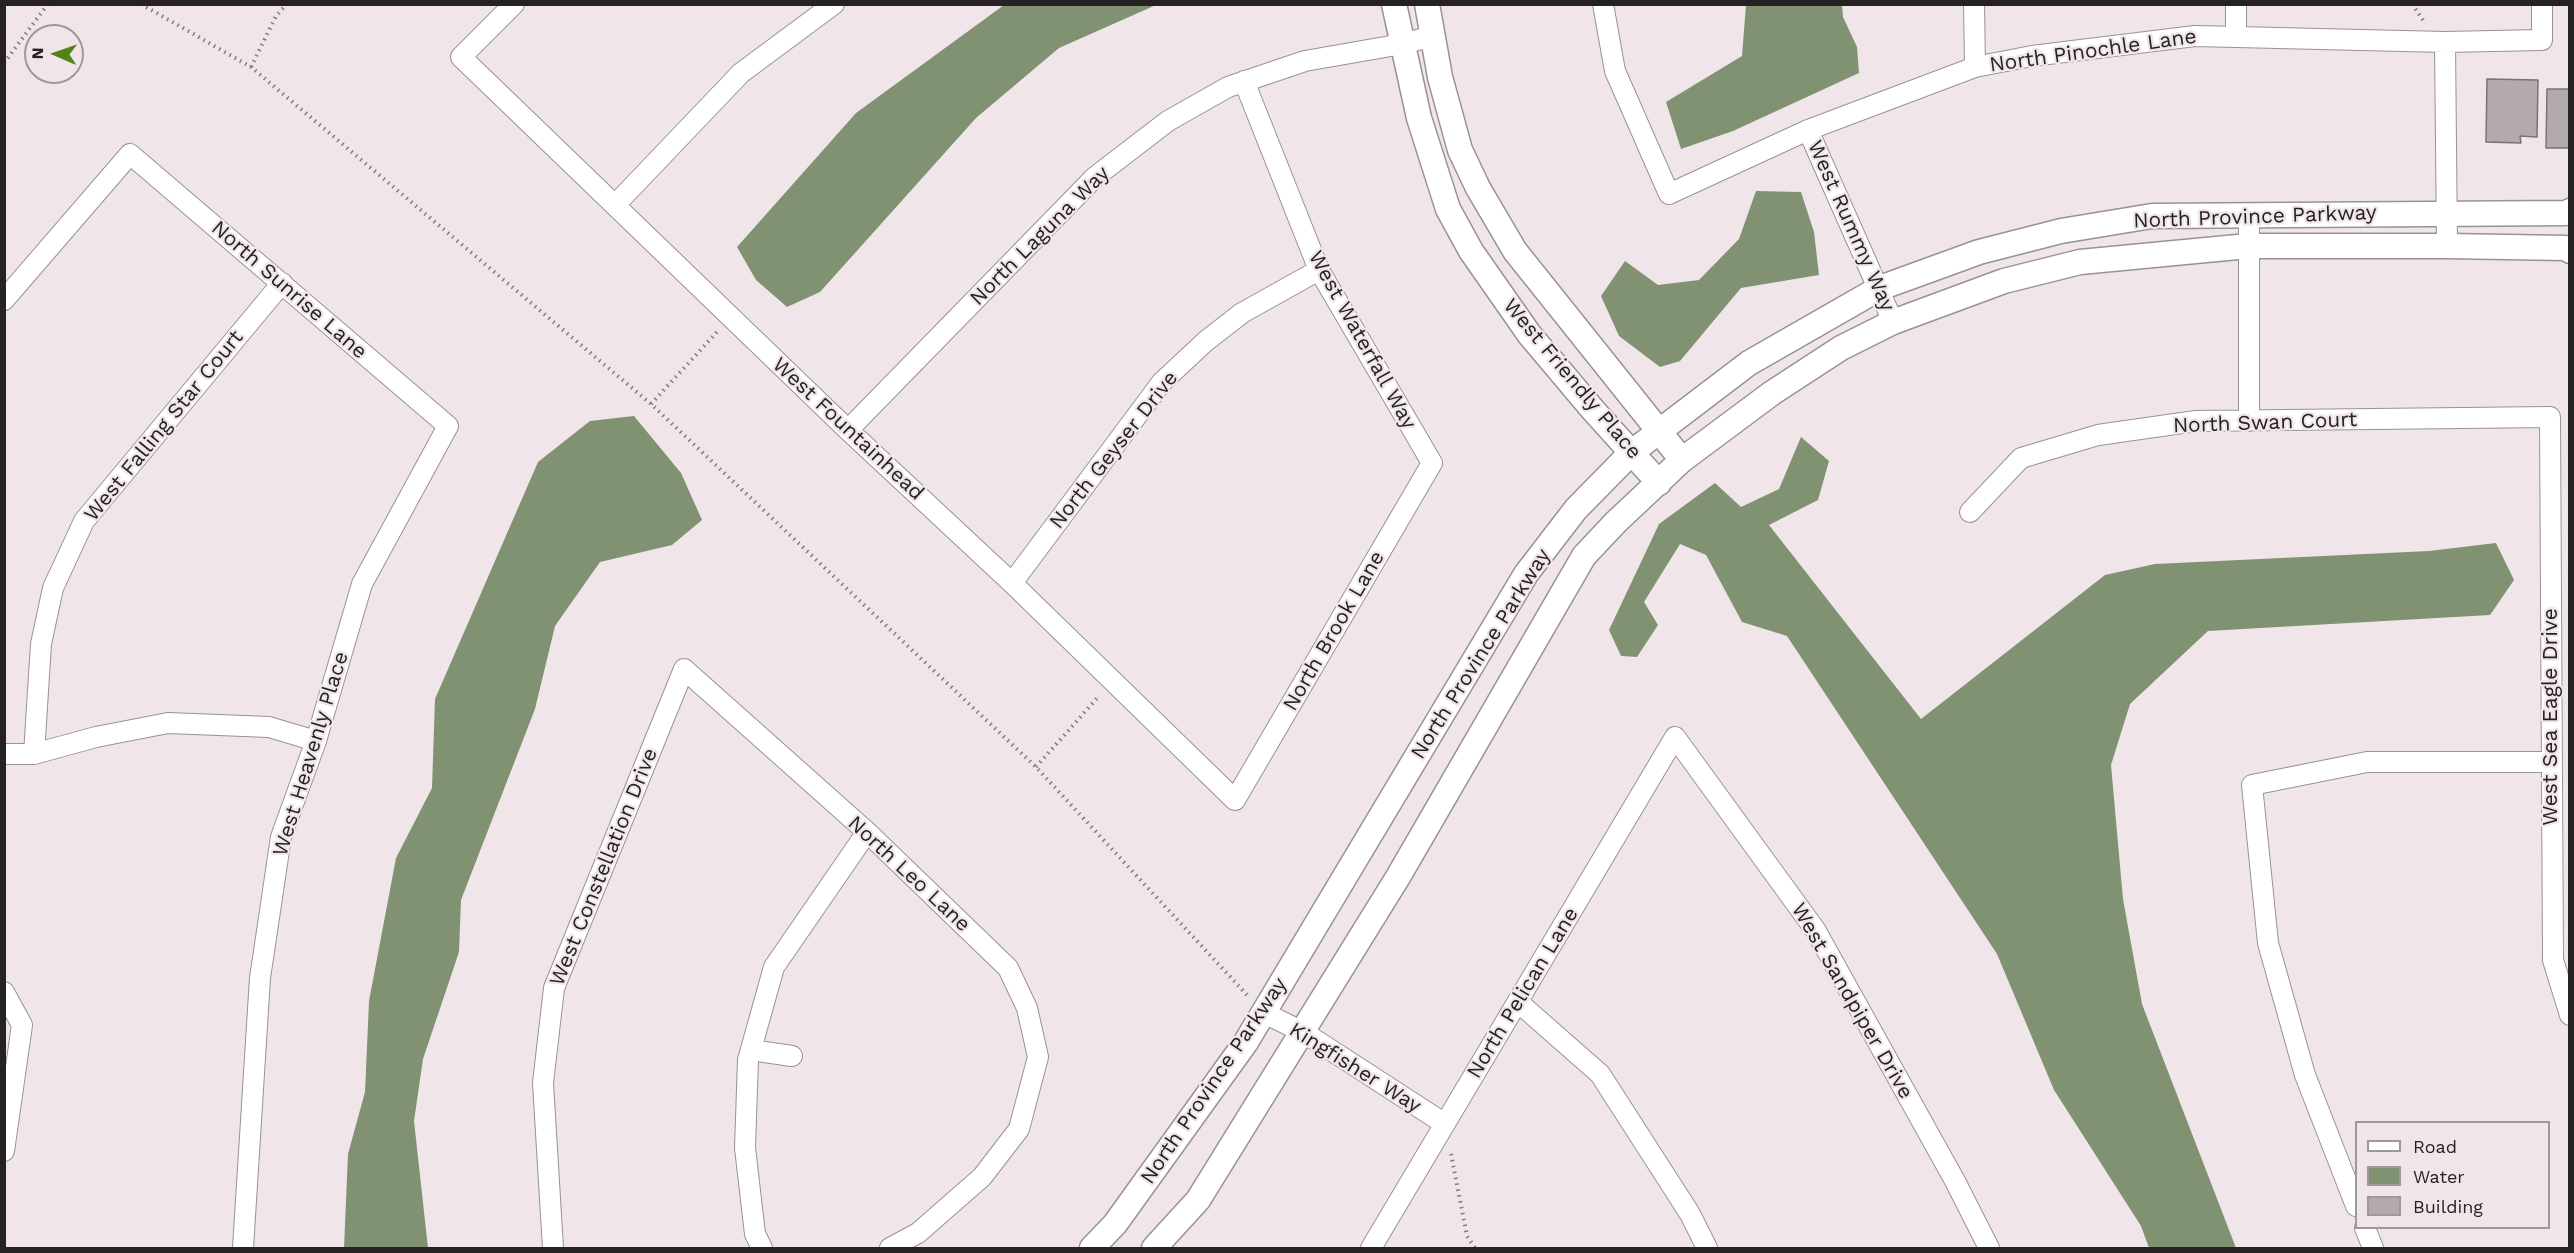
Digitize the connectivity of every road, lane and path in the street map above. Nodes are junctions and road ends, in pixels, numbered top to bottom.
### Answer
1 (48, 4) edge
2 (141, 4) edge
3 (287, 4) edge
4 (514, 4) edge
5 (834, 4) edge
6 (1394, 4) edge
7 (1427, 4) edge
8 (1603, 4) edge
9 (1974, 4) edge
10 (2235, 4) edge
11 (2541, 4) edge
12 (1432, 36) junction
13 (2236, 37) junction
14 (2445, 42) junction
15 (1402, 44) junction
16 (4, 63) edge
17 (251, 67) junction
18 (1975, 67) junction
19 (1244, 81) junction
20 (1808, 130) junction
21 (615, 205) junction
22 (2570, 211) edge
23 (2447, 213) junction
24 (2249, 214) junction
25 (2248, 246) junction
26 (2447, 246) junction
27 (2570, 251) edge
28 (1319, 270) junction
29 (282, 283) junction
30 (1880, 288) junction
31 (4, 300) edge
32 (730, 316) junction
33 (1893, 322) junction
34 (651, 404) junction
35 (2550, 417) joint
36 (2249, 421) junction
37 (448, 426) joint
38 (848, 430) junction
39 (1658, 431) junction
40 (1632, 452) junction
41 (1682, 460) junction
42 (1432, 463) joint
43 (1659, 483) junction
44 (1970, 512) dead end
45 (1012, 583) junction
46 (684, 669) joint
47 (1112, 680) junction
48 (1675, 737) joint
49 (316, 741) junction
50 (4, 754) edge
51 (34, 754) junction
52 (2551, 762) junction
53 (1036, 767) junction
54 (1235, 800) joint
55 (867, 832) junction
56 (4, 992) edge
57 (1518, 1002) junction
58 (1264, 1013) junction
59 (2570, 1015) edge
60 (1303, 1032) junction
61 (751, 1050) junction
62 (792, 1056) dead end
63 (1445, 1124) junction
64 (4, 1151) edge
65 (2355, 1203) edge
66 (2366, 1229) edge
67 (243, 1248) edge
68 (553, 1248) edge
69 (762, 1248) edge
70 (890, 1248) edge
71 (1092, 1248) edge
72 (1154, 1248) edge
73 (1371, 1248) edge
74 (1475, 1248) edge
75 (1707, 1248) edge
76 (1989, 1248) edge
77 (2373, 1248) edge

1 - 16 path
2 - 17 path
3 - 17 path
4 - 21 street, West Fountainhead
5 - 21 street
6 - 15 street, West Friendly Place
7 - 12 street, West Friendly Place
8 - 20 street, North Pinochle Lane
9 - 18 street
10 - 13 street
11 - 14 street, North Pinochle Lane
12 - 15 street, North Laguna Way
12 - 39 street, West Friendly Place
13 - 14 street, North Pinochle Lane
13 - 18 street, North Pinochle Lane
14 - 23 street
15 - 19 street, North Laguna Way
15 - 40 street, West Friendly Place
17 - 34 path
18 - 20 street, North Pinochle Lane
19 - 28 street, West Waterfall Way
19 - 38 street, North Laguna Way
20 - 30 street, West Rummy Way
21 - 32 street, West Fountainhead
22 - 23 street, North Province Parkway
23 - 24 street, North Province Parkway
23 - 26 street
24 - 25 street
24 - 30 street, North Province Parkway
25 - 26 street, North Province Parkway
25 - 33 street, North Province Parkway
25 - 36 street
26 - 27 street, North Province Parkway
28 - 42 street, West Waterfall Way
28 - 45 street, North Geyser Drive
29 - 31 street, North Sunrise Lane
29 - 37 street, North Sunrise Lane
29 - 51 street, West Falling Star Court
30 - 33 street, West Rummy Way
30 - 39 street, North Province Parkway
32 - 34 path
32 - 38 street, West Fountainhead
33 - 41 street, North Province Parkway
34 - 53 path
35 - 36 street, North Swan Court
35 - 52 street, West Sea Eagle Drive
36 - 44 street, North Swan Court
37 - 49 street, West Heavenly Place
38 - 45 street, West Fountainhead
39 - 40 street, North Province Parkway
39 - 41 street, West Friendly Place
40 - 43 street, West Friendly Place
40 - 58 street, North Province Parkway
41 - 43 street, North Province Parkway
42 - 54 street, North Brook Lane
43 - 60 street, North Province Parkway
45 - 47 street, West Fountainhead
46 - 55 street, North Leo Lane
46 - 68 street, West Constellation Drive
47 - 53 path
47 - 54 street, West Fountainhead
48 - 57 street, North Pelican Lane
48 - 76 street, West Sandpiper Drive
49 - 51 street
49 - 67 street, West Heavenly Place
50 - 51 street
52 - 59 street, West Sea Eagle Drive
52 - 65 street
53 - 58 path
55 - 61 street
55 - 70 street, North Leo Lane
56 - 64 street
57 - 63 street, North Pelican Lane
57 - 75 street
58 - 60 street, Kingfisher Way
58 - 71 street, North Province Parkway
60 - 63 street, Kingfisher Way
60 - 72 street, North Province Parkway
61 - 62 street
61 - 69 street
63 - 73 street, North Pelican Lane
63 - 74 path
66 - 77 street

